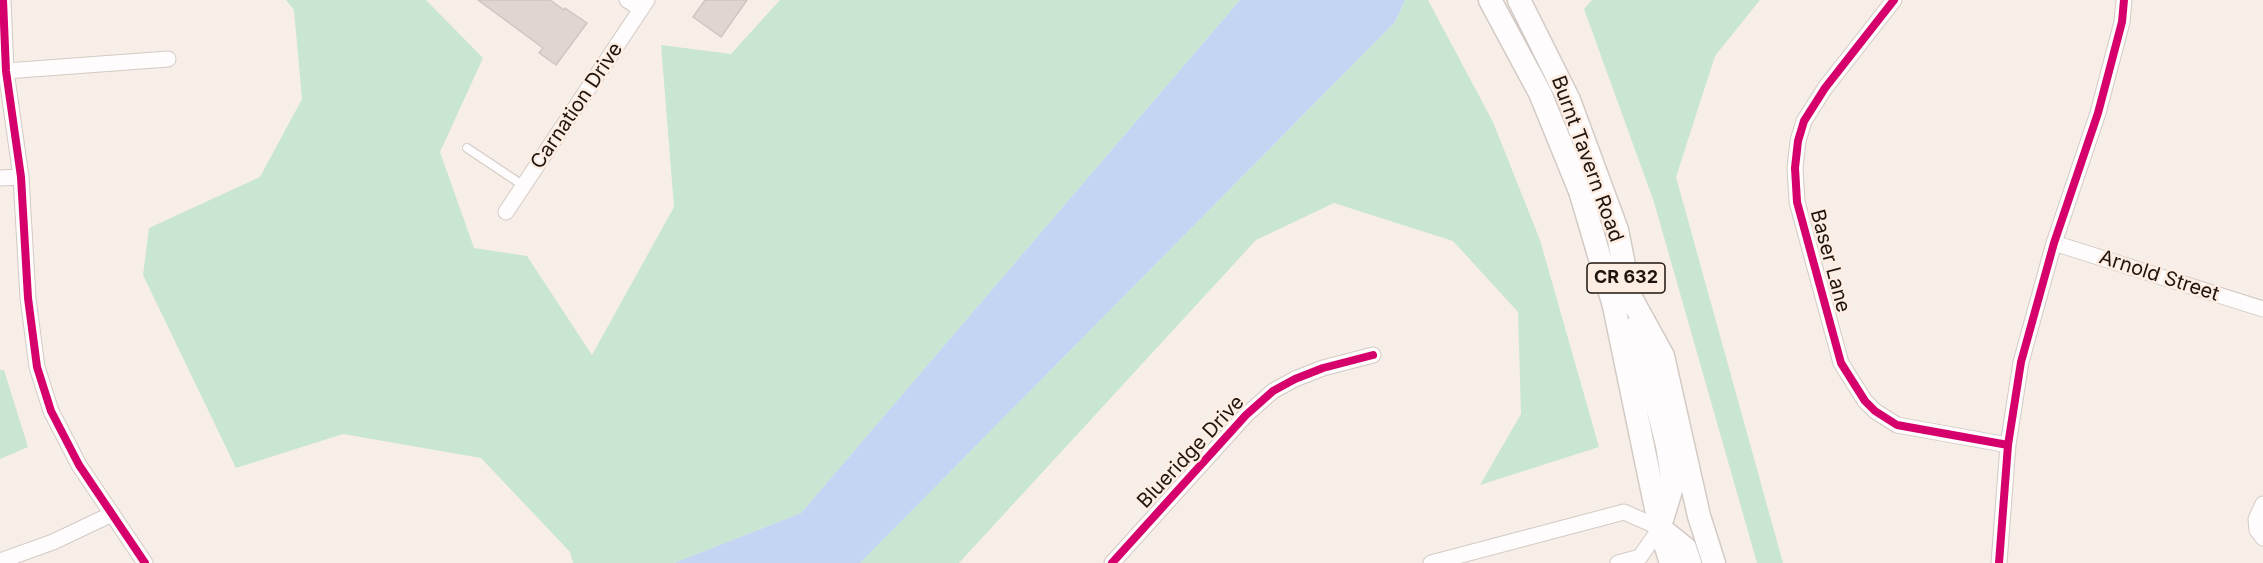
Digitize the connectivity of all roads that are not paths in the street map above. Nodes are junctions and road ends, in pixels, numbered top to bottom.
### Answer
1 (3, 0) edge
2 (627, 0) edge
3 (1490, 0) edge
4 (1519, 0) edge
5 (1894, 0) edge
6 (2124, 0) edge
7 (644, 4) edge
8 (168, 59) dead end
9 (6, 71) junction
10 (467, 148) dead end
11 (21, 177) junction
12 (0, 178) edge
13 (524, 186) junction
14 (506, 212) dead end
15 (2054, 243) junction
16 (1630, 296) junction
17 (2263, 309) edge
18 (1373, 355) dead end
19 (2008, 445) junction
20 (2263, 504) edge
21 (112, 514) junction
22 (1660, 528) junction
23 (2263, 538) edge
24 (0, 561) edge
25 (145, 563) edge
26 (1112, 563) edge
27 (1431, 563) edge
28 (1618, 563) edge
29 (1671, 563) edge
30 (1690, 563) edge
31 (1714, 563) edge
32 (2000, 563) edge

1 - 9 street
2 - 7 street
3 - 22 main road, Burnt Tavern Road / CR 632
4 - 16 main road, Burnt Tavern Road / CR 632
5 - 19 street, Baser Lane
6 - 15 street
7 - 13 street, Carnation Drive
8 - 9 street
9 - 11 street
10 - 13 lane
11 - 12 street
11 - 21 street
13 - 14 street, Carnation Drive
15 - 17 street, Arnold Street
15 - 19 street
16 - 22 main road
16 - 31 main road, Burnt Tavern Road / CR 632
18 - 26 street, Blueridge Drive
19 - 32 street
20 - 23 street
21 - 24 street
21 - 25 street
22 - 27 street
22 - 28 street
22 - 29 main road, Burnt Tavern Road / CR 632
22 - 30 main road

